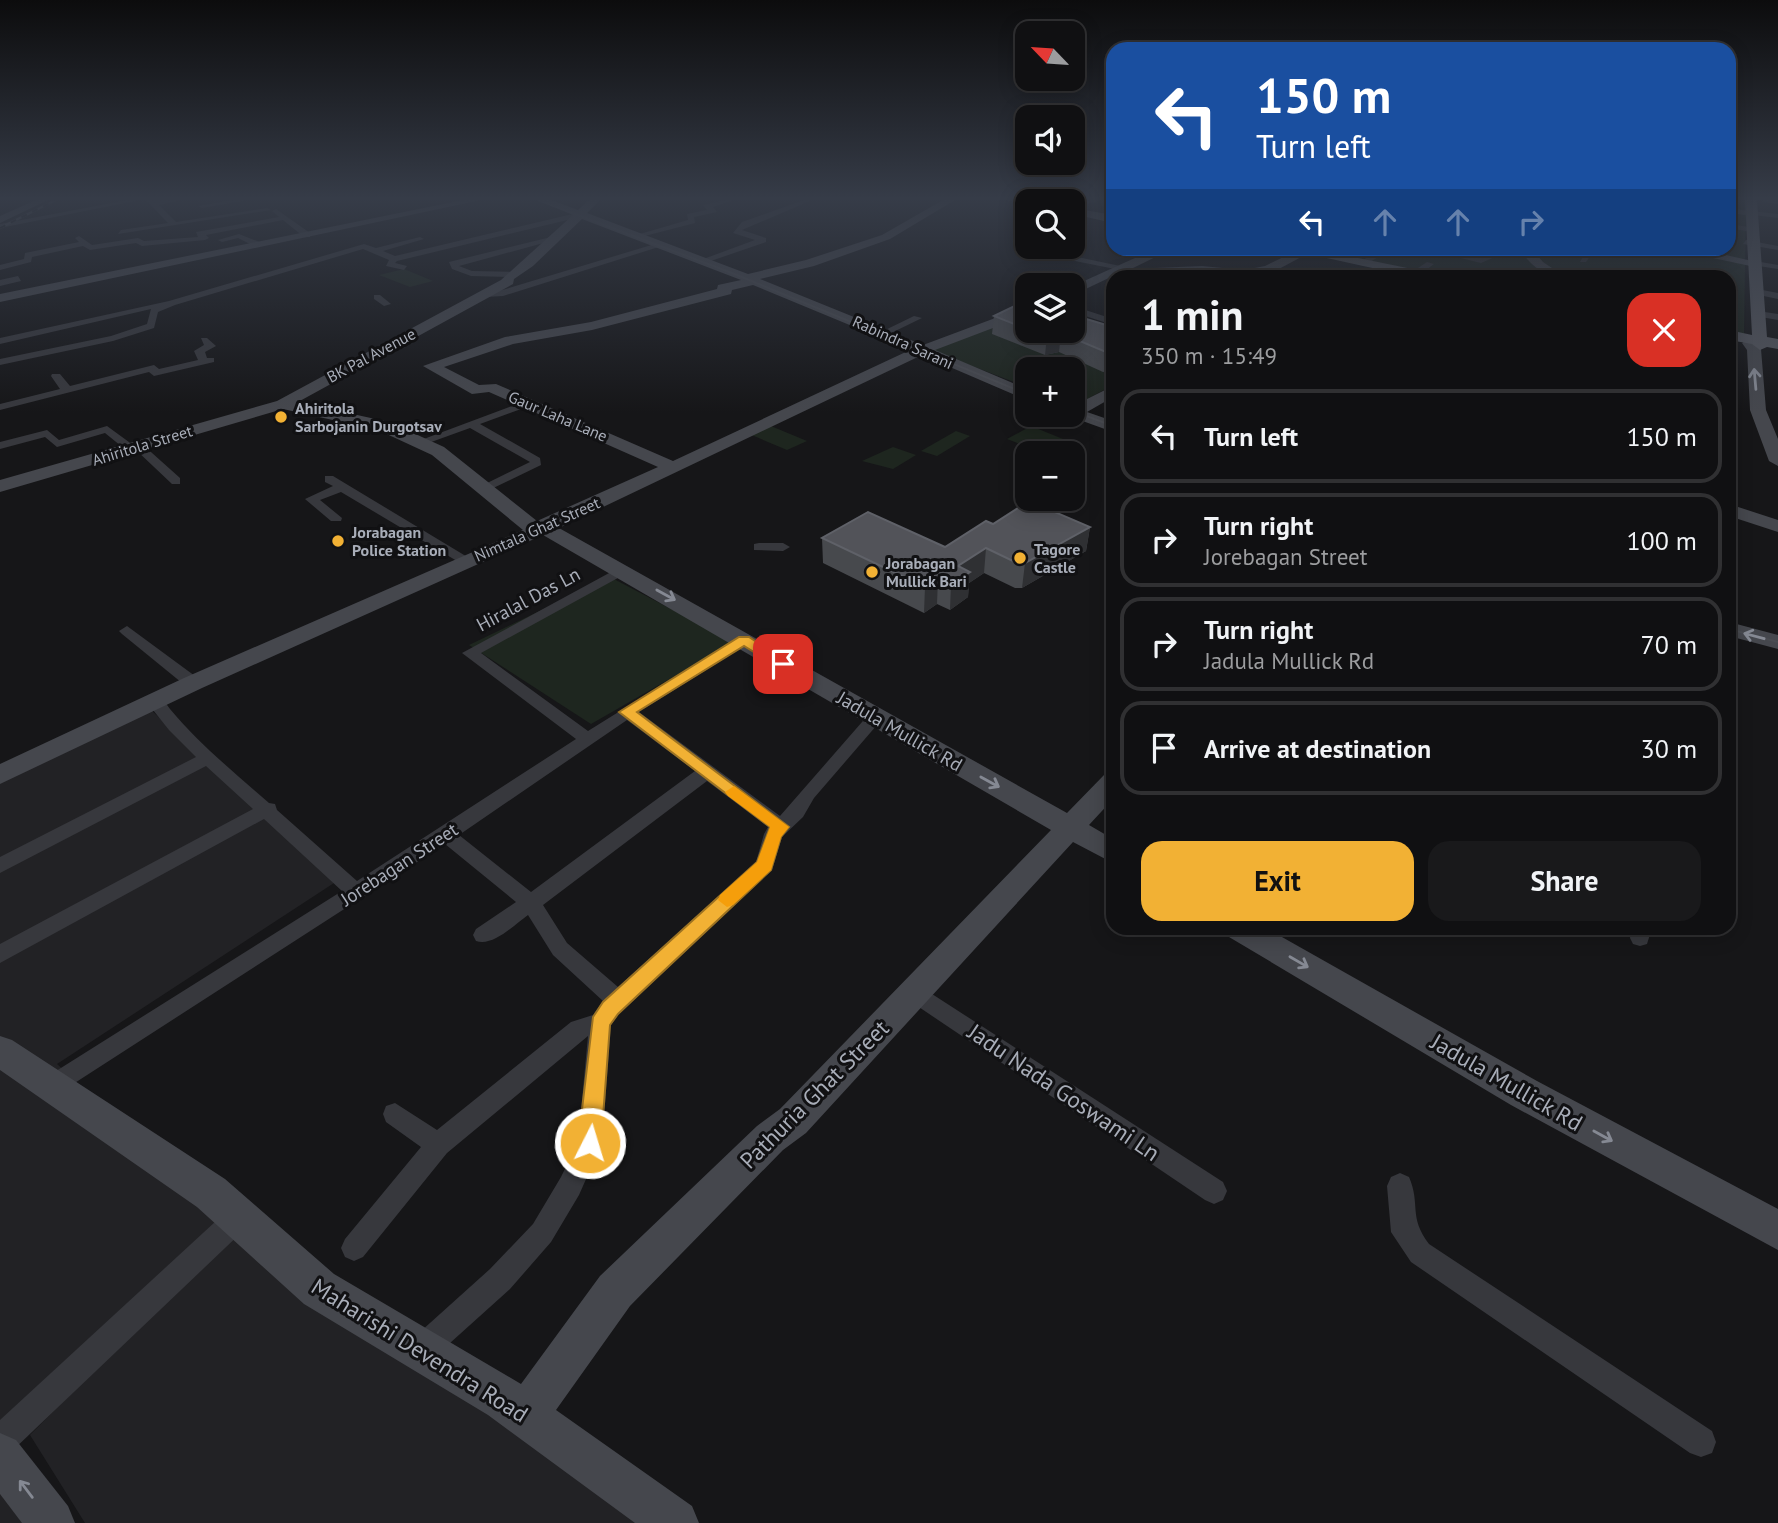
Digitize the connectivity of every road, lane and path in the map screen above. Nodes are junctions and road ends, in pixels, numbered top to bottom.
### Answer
1 (132, 271) edge
2 (280, 271) edge
3 (466, 271) edge
4 (516, 271) edge
5 (575, 271) edge
6 (729, 271) edge
7 (779, 271) edge
8 (1753, 271) edge
9 (1754, 271) edge
10 (510, 276) junction
11 (1106, 277) edge
12 (18, 279) dead end
13 (750, 279) junction
14 (0, 283) edge
15 (1085, 286) edge
16 (488, 292) junction
17 (1757, 292) junction
18 (1778, 296) edge
19 (377, 297) dead end
20 (0, 298) edge
21 (172, 303) junction
22 (387, 304) dead end
23 (1085, 313) edge
24 (1758, 314) junction
25 (1015, 316) edge
26 (1778, 317) edge
27 (917, 318) dead end
28 (1106, 320) edge
29 (882, 334) junction
30 (1736, 339) edge
31 (204, 340) dead end
32 (0, 341) edge
33 (1755, 343) junction
34 (1778, 346) edge
35 (920, 351) junction
36 (0, 362) edge
37 (56, 376) dead end
38 (67, 390) junction
39 (1015, 390) edge
40 (1106, 395) edge
41 (528, 403) junction
42 (283, 404) junction
43 (1085, 406) edge
44 (0, 407) edge
45 (1085, 416) edge
46 (471, 424) junction
47 (1106, 424) edge
48 (419, 443) junction
49 (0, 446) edge
50 (134, 447) junction
51 (1778, 461) edge
52 (670, 466) junction
53 (330, 479) dead end
54 (176, 481) dead end
55 (0, 486) edge
56 (342, 487) junction
57 (483, 488) junction
58 (1736, 512) edge
59 (336, 518) dead end
60 (1778, 526) edge
61 (538, 528) junction
62 (467, 561) junction
63 (621, 570) junction
64 (127, 631) dead end
65 (1736, 631) edge
66 (744, 640) junction
67 (1778, 642) edge
68 (193, 683) junction
69 (155, 701) junction
70 (627, 712) junction
71 (875, 718) junction
72 (587, 738) junction
73 (208, 758) junction
74 (706, 772) junction
75 (0, 775) edge
76 (1106, 789) edge
77 (268, 809) junction
78 (1070, 826) junction
79 (781, 827) junction
80 (445, 834) junction
81 (1106, 848) edge
82 (0, 866) edge
83 (356, 891) junction
84 (531, 903) junction
85 (483, 935) dead end
86 (1252, 935) edge
87 (0, 954) edge
88 (915, 992) junction
89 (618, 1000) junction
90 (600, 1023) junction
91 (0, 1051) edge
92 (53, 1086) junction
93 (395, 1114) dead end
94 (439, 1145) junction
95 (1400, 1186) dead end
96 (1214, 1191) dead end
97 (237, 1219) junction
98 (1778, 1230) edge
99 (354, 1248) dead end
100 (420, 1351) junction
101 (525, 1416) junction
102 (0, 1441) edge
103 (1701, 1443) dead end
104 (0, 1456) edge
105 (51, 1523) edge
106 (675, 1523) edge

1 - 20 street
2 - 21 street
3 - 10 street
4 - 10 street, BK Pal Avenue
5 - 16 street
6 - 13 street, Rabindra Sarani
7 - 13 street
8 - 33 main road
9 - 17 main road
10 - 16 street, BK Pal Avenue
11 - 15 street
12 - 14 street
13 - 29 street, Rabindra Sarani
13 - 41 street, Gaur Laha Lane
16 - 42 street, BK Pal Avenue
17 - 18 street
17 - 24 main road
19 - 22 street
21 - 32 street
21 - 36 street
23 - 28 street
24 - 26 street
24 - 33 main road
25 - 35 street
27 - 29 street
29 - 35 street, Rabindra Sarani
30 - 33 main road
31 - 38 street
33 - 34 main road
51 -> 33 street
35 - 39 street, Rabindra Sarani
35 - 52 street, Nimtala Ghat Street
37 - 38 street
38 - 44 street
40 - 43 street
41 - 46 street
41 - 52 street, Gaur Laha Lane
42 - 48 street, BK Pal Avenue
42 - 50 street, Ahiritola Street
45 - 47 street
46 - 48 street
46 - 57 street
48 - 57 street, BK Pal Avenue
49 - 50 street
50 - 54 street
50 - 55 street, Ahiritola Street
52 - 61 street, Nimtala Ghat Street
53 - 56 street
56 - 59 street
56 - 62 street
57 - 61 street, BK Pal Avenue
58 - 60 street
61 - 62 street, Nimtala Ghat Street
61 - 63 street, Jadula Mullick Rd
62 - 68 street, Nimtala Ghat Street
63 -> 66 street, Jadula Mullick Rd
63 - 72 street, Hiralal Das Ln
64 - 68 street
67 -> 65 street
66 - 70 street, Jorebagan Street
66 - 71 street, Jadula Mullick Rd
68 - 69 street, Nimtala Ghat Street
69 - 73 street
69 - 75 street, Nimtala Ghat Street
70 - 72 street, Jorebagan Street
70 - 74 street
71 -> 78 street, Jadula Mullick Rd
71 - 79 street
72 - 80 street, Jorebagan Street
73 - 77 street
73 - 82 street
74 - 79 street
74 - 84 street
76 - 78 street, Pathuria Ghat Street
77 - 83 street
77 - 87 street
78 - 81 street, Jadula Mullick Rd
78 - 88 street, Pathuria Ghat Street
79 - 89 street
80 - 83 street, Jorebagan Street
80 - 84 street
83 - 92 street, Jorebagan Street
84 - 85 street
84 - 89 street
86 -> 98 street, Jadula Mullick Rd
88 - 96 street, Jadu Nada Goswami Ln
88 - 101 street, Pathuria Ghat Street
89 - 90 street
90 - 94 street
90 - 100 street
91 - 92 street, Maharishi Devendra Road
92 - 97 street, Maharishi Devendra Road
93 - 94 street
94 - 99 street
95 - 103 street
97 - 100 street, Maharishi Devendra Road
97 - 102 street
100 - 101 street, Maharishi Devendra Road
101 - 106 street, Maharishi Devendra Road
105 -> 104 street

